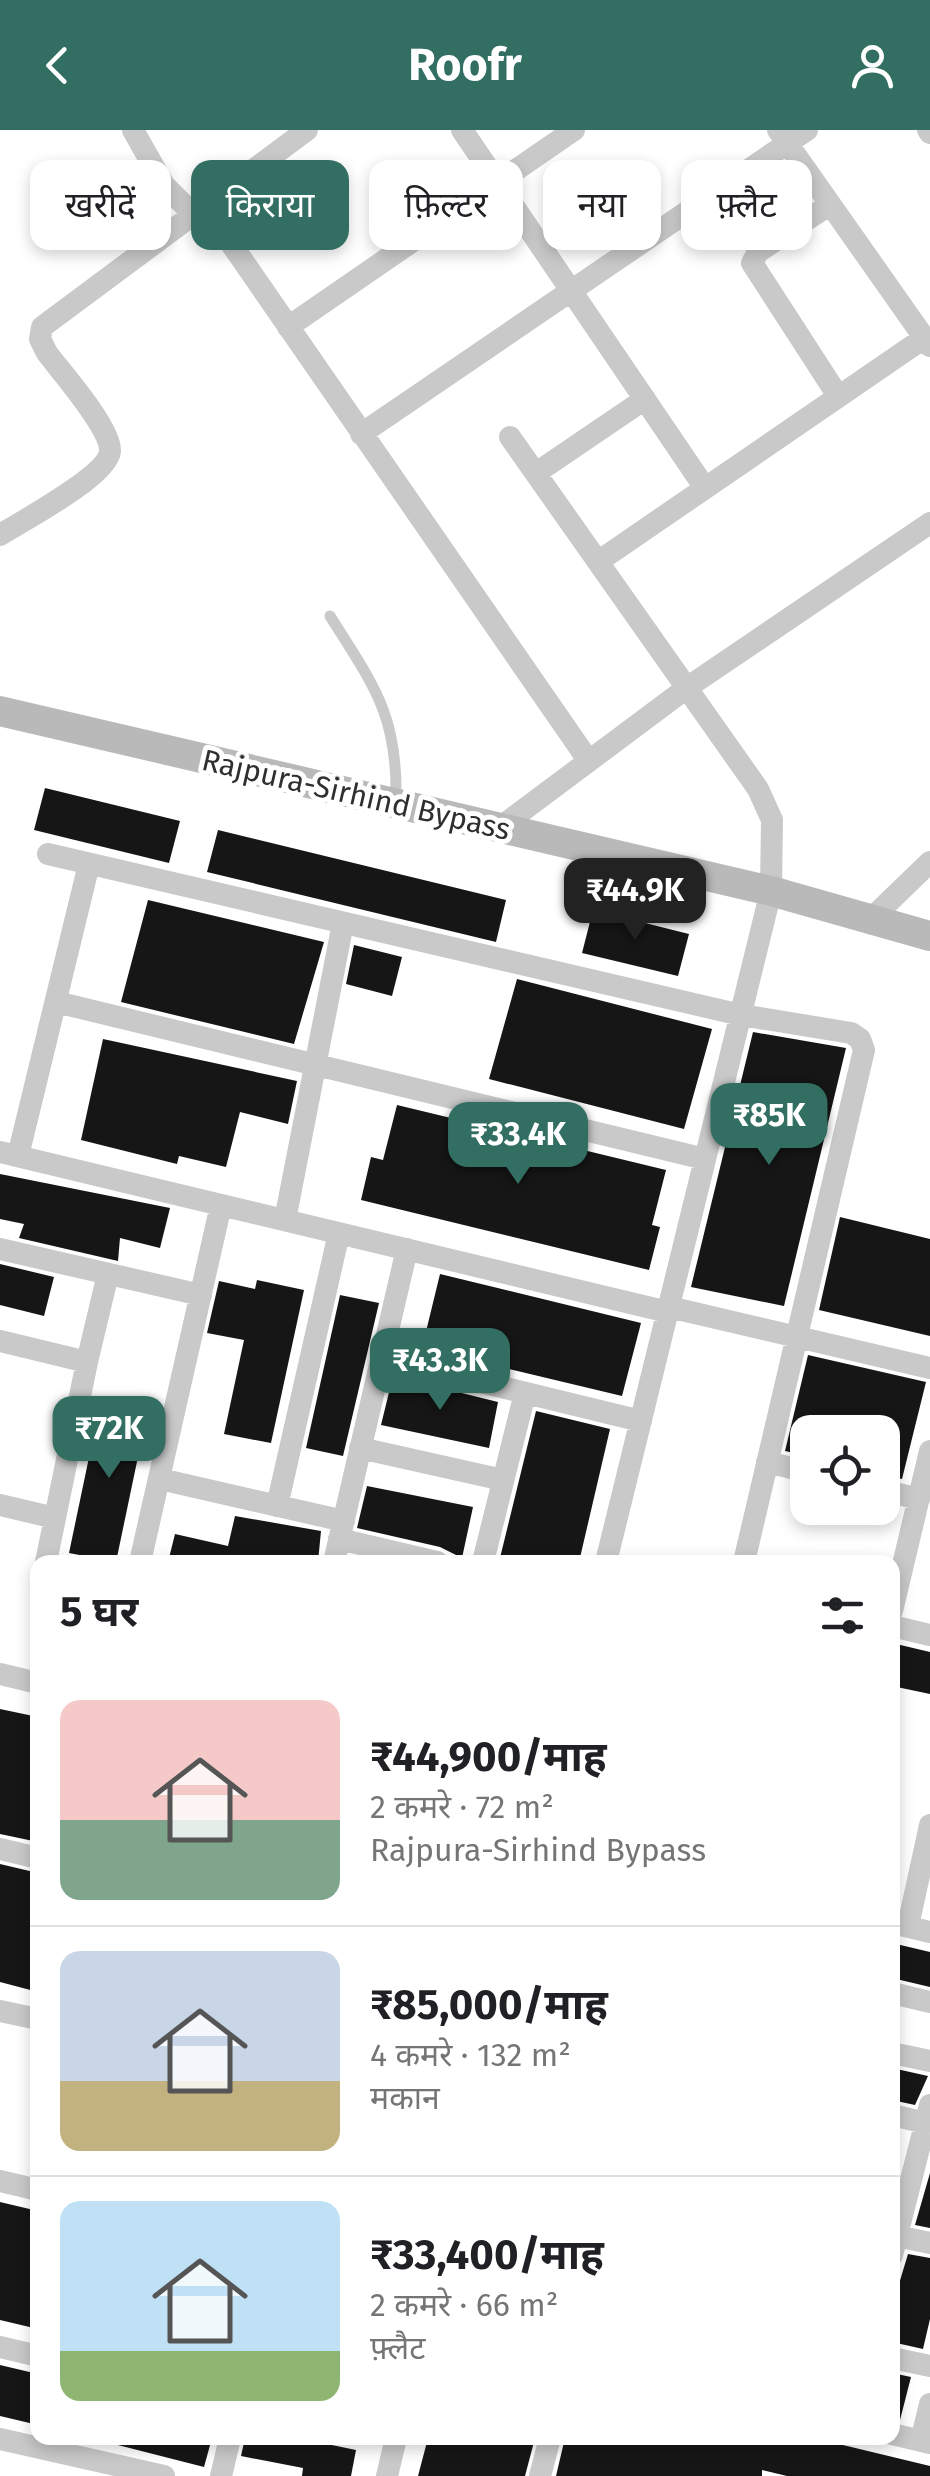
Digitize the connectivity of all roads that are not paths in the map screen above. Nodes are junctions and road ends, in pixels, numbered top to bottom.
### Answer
1 (132, 130) edge
2 (307, 130) edge
3 (462, 130) edge
4 (574, 130) edge
5 (791, 134) edge
6 (266, 160) edge
7 (482, 160) edge
8 (523, 164) edge
9 (191, 204) edge
10 (829, 206) junction
11 (191, 216) edge
12 (523, 220) edge
13 (229, 250) edge
14 (399, 250) edge
15 (572, 291) junction
16 (288, 327) junction
17 (927, 342) edge
18 (838, 396) junction
19 (644, 399) junction
20 (361, 434) junction
21 (510, 437) dead end
22 (536, 473) junction
23 (705, 488) junction
24 (930, 523) edge
25 (0, 536) edge
26 (599, 561) junction
27 (330, 616) dead end
28 (688, 687) junction
29 (0, 711) edge
30 (588, 760) junction
31 (396, 805) junction
32 (498, 829) junction
33 (48, 854) dead end
34 (930, 862) edge
35 (89, 864) junction
36 (772, 890) junction
37 (870, 919) junction
38 (343, 922) junction
39 (930, 936) edge
40 (56, 1002) junction
41 (741, 1015) junction
42 (316, 1065) junction
43 (9, 1154) edge
44 (705, 1159) junction
45 (221, 1205) junction
46 (284, 1220) junction
47 (339, 1233) junction
48 (0, 1249) edge
49 (407, 1249) junction
50 (108, 1274) junction
51 (201, 1295) junction
52 (668, 1309) junction
53 (796, 1336) junction
54 (0, 1341) edge
55 (382, 1358) junction
56 (87, 1362) junction
57 (930, 1368) edge
58 (525, 1393) junction
59 (641, 1421) junction
60 (360, 1448) junction
61 (930, 1451) edge
62 (767, 1462) junction
63 (790, 1468) edge
64 (160, 1480) junction
65 (504, 1480) junction
66 (900, 1494) edge
67 (919, 1499) junction
68 (0, 1505) edge
69 (277, 1506) junction
70 (56, 1518) junction
71 (342, 1530) junction
72 (48, 1555) edge
73 (142, 1555) edge
74 (336, 1555) edge
75 (415, 1555) edge
76 (485, 1555) edge
77 (611, 1555) edge
78 (746, 1555) edge
79 (900, 1578) edge
80 (900, 1628) edge
81 (930, 1635) edge
82 (0, 1674) edge
83 (30, 1681) edge
84 (930, 1825) edge
85 (0, 1849) edge
86 (30, 1856) edge
87 (910, 1927) edge
88 (900, 1995) edge
89 (930, 2002) edge
90 (0, 2011) edge
91 (30, 2017) edge
92 (900, 2055) edge
93 (930, 2061) edge
94 (900, 2114) edge
95 (928, 2114) edge
96 (0, 2182) edge
97 (30, 2188) edge
98 (900, 2219) edge
99 (900, 2242) edge
100 (930, 2243) edge
101 (0, 2347) edge
102 (30, 2354) edge
103 (900, 2360) edge
104 (930, 2366) edge
105 (930, 2404) edge
106 (900, 2436) edge
107 (0, 2439) edge
108 (926, 2442) edge
109 (228, 2445) edge
110 (394, 2445) edge
111 (548, 2445) edge
112 (164, 2476) edge
113 (221, 2476) edge
114 (387, 2476) edge
115 (540, 2476) edge

1 - 9 street
2 - 6 street
3 - 7 street
4 - 8 street
5 - 10 street
5 - 15 street
10 - 17 street
10 - 18 street
11 - 25 street
12 - 15 street
13 - 16 street
14 - 16 street
15 - 19 street
15 - 20 street
16 - 20 street
17 - 18 street
18 - 23 street
19 - 22 street
19 - 23 street
20 - 30 street
21 - 22 street
22 - 26 street
23 - 26 street
24 - 28 street
26 - 28 street
27 - 31 lane
28 - 30 street
28 - 36 street
29 - 31 main road, Rajpura-Sirhind Bypass
30 - 32 street
31 - 32 main road, Rajpura-Sirhind Bypass
32 - 36 main road, Rajpura-Sirhind Bypass
33 - 35 street
34 - 37 street
35 - 38 street
35 - 40 street
36 - 37 main road, Rajpura-Sirhind Bypass
36 - 41 street
37 - 39 main road, Rajpura-Sirhind Bypass
38 - 41 street
38 - 42 street
40 - 42 street
40 - 43 street
41 - 44 street
41 - 53 street
42 - 44 street
42 - 46 street
43 - 45 street
44 - 52 street
45 - 46 street
45 - 51 street
46 - 47 street
47 - 49 street
47 - 69 street
48 - 50 street
49 - 52 street
49 - 55 street
50 - 51 street
50 - 56 street
51 - 64 street
52 - 53 street
52 - 59 street
53 - 57 street
53 - 62 street
54 - 56 street
55 - 58 street
55 - 60 street
56 - 70 street
58 - 59 street
58 - 65 street
59 - 77 street
60 - 65 street
60 - 71 street
61 - 67 street
62 - 63 street
62 - 78 street
64 - 69 street
64 - 73 street
65 - 76 street
66 - 67 street
67 - 79 street
68 - 70 street
69 - 71 street
70 - 72 street
71 - 74 street
71 - 75 street
80 - 81 street
82 - 83 street
84 - 87 street
85 - 86 street
88 - 89 street
90 - 91 street
92 - 93 street
94 - 95 street
95 - 98 street
96 - 97 street
99 - 100 street
101 - 102 street
103 - 104 street
105 - 108 street
106 - 108 street
107 - 112 street
109 - 113 street
110 - 114 street
111 - 115 street

